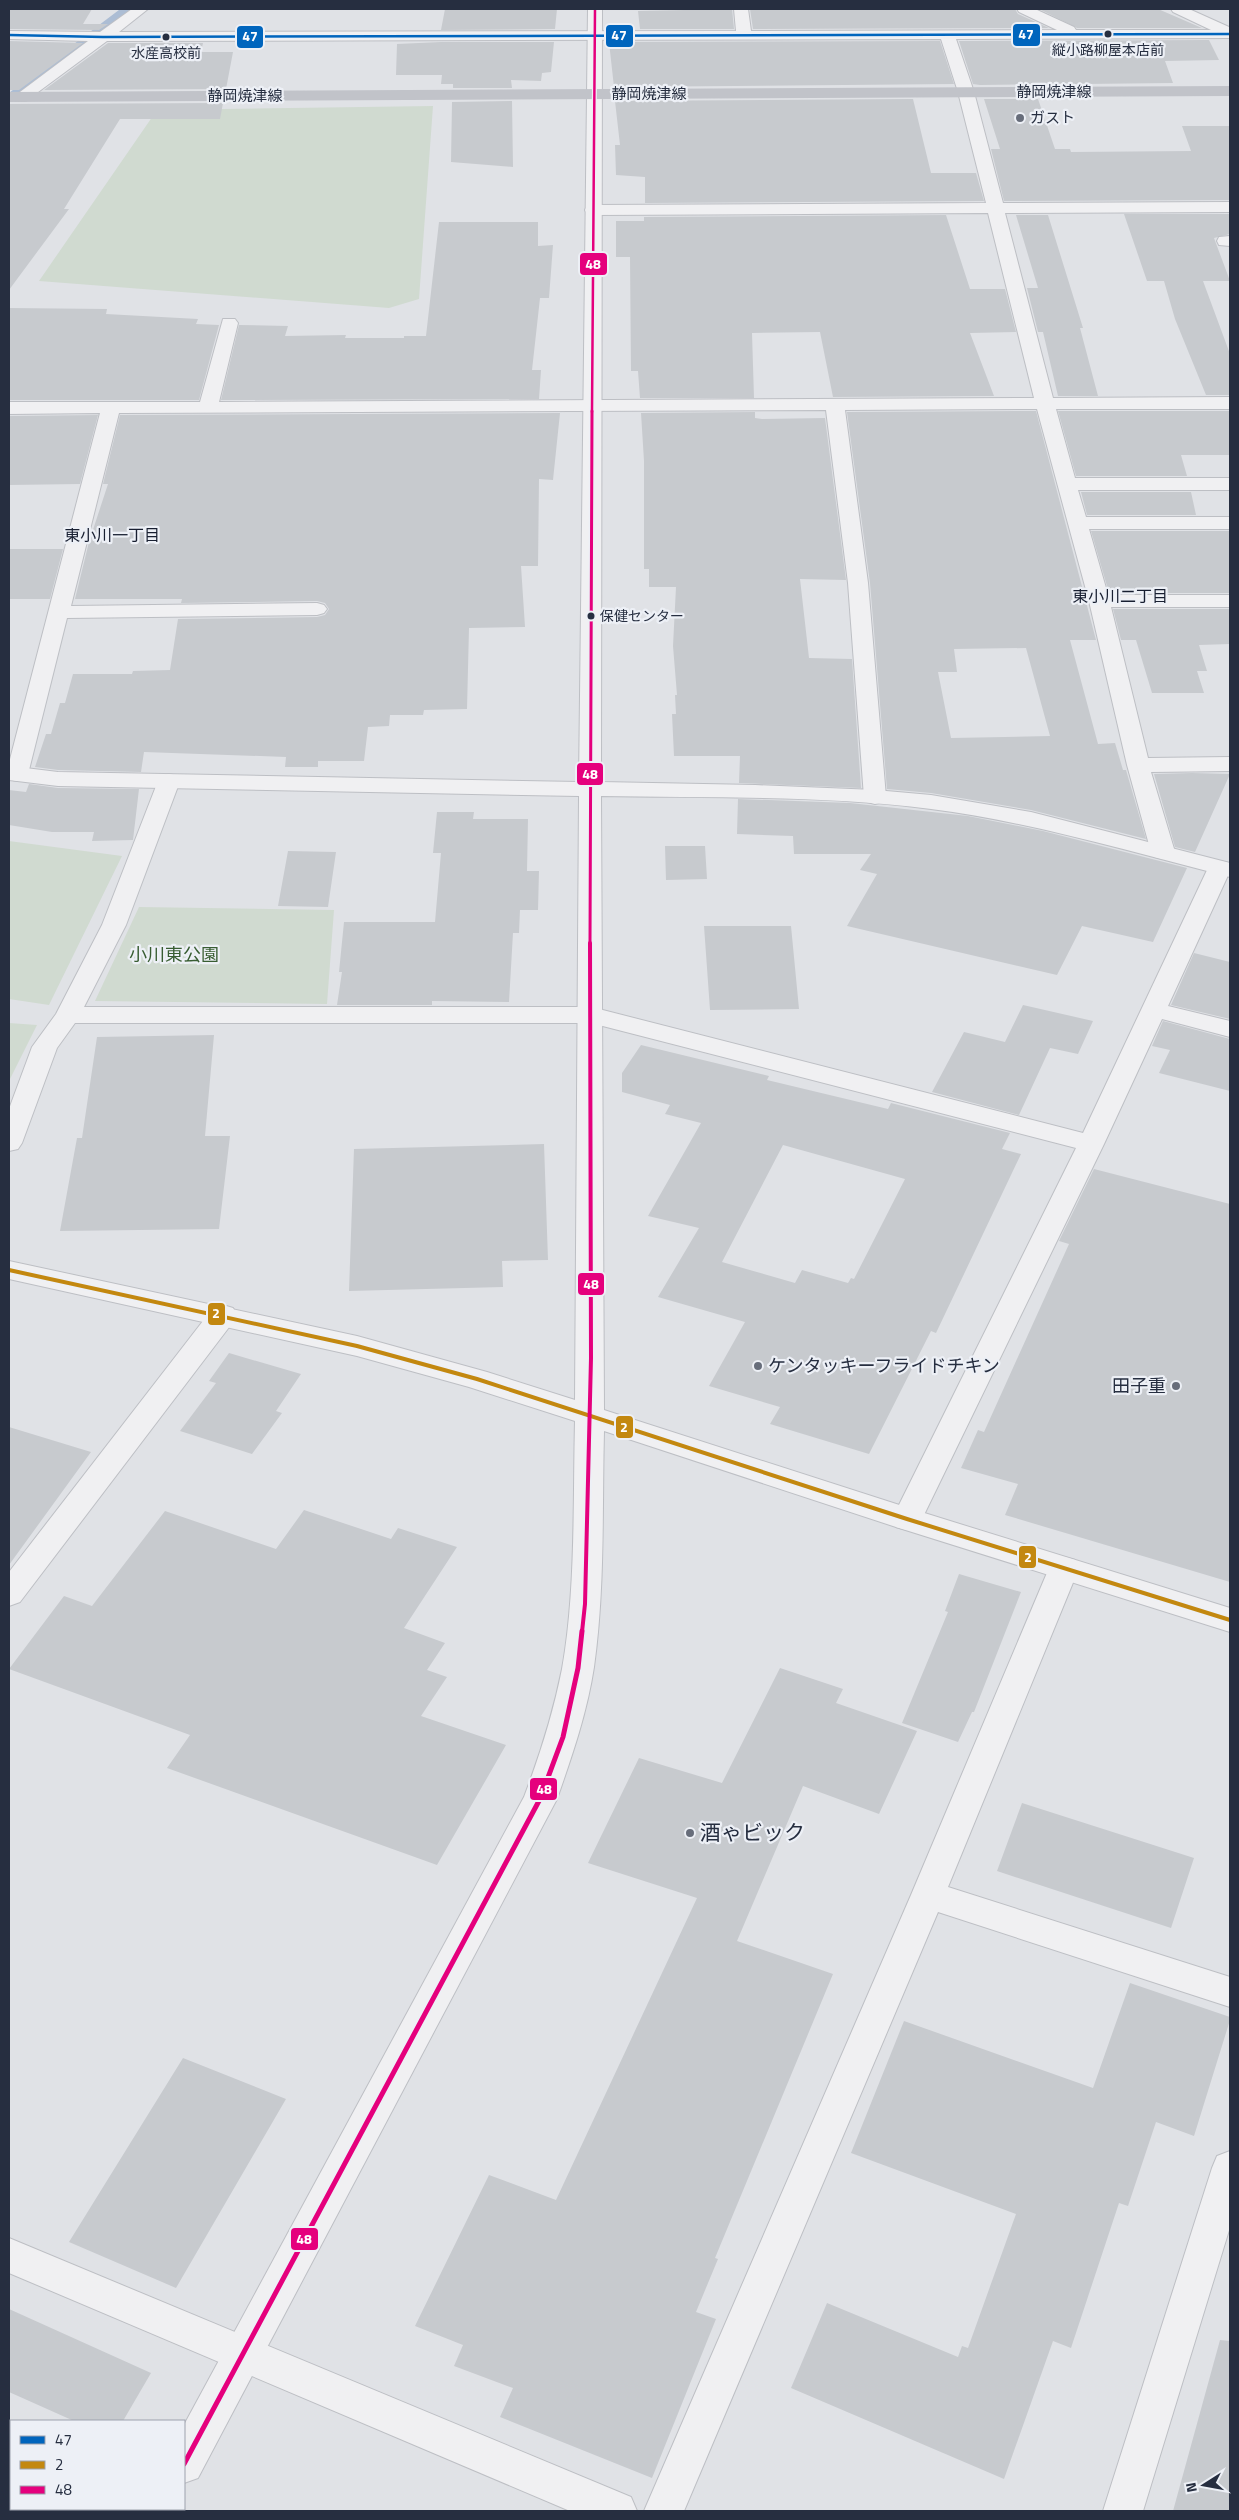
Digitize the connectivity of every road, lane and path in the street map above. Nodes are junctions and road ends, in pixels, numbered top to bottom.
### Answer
1 (140, 9) edge
2 (594, 9) edge
3 (741, 9) edge
4 (1024, 9) edge
5 (1178, 9) edge
6 (1230, 33) edge
7 (947, 34) junction
8 (1077, 34) junction
9 (9, 35) edge
10 (744, 35) junction
11 (594, 36) junction
12 (103, 37) junction
13 (1230, 91) edge
14 (966, 92) junction
15 (594, 94) junction
16 (15, 98) edge
17 (1230, 207) edge
18 (995, 209) junction
19 (593, 210) junction
20 (229, 324) dead end
21 (1045, 403) junction
22 (1230, 403) edge
23 (592, 406) junction
24 (835, 406) junction
25 (111, 407) junction
26 (208, 407) junction
27 (9, 408) edge
28 (1067, 484) junction
29 (1230, 484) edge
30 (1078, 523) junction
31 (1230, 523) edge
32 (1098, 601) junction
33 (1230, 601) edge
34 (317, 609) dead end
35 (59, 612) junction
36 (1230, 764) edge
37 (1138, 765) junction
38 (13, 773) edge
39 (169, 781) junction
40 (590, 789) junction
41 (875, 797) junction
42 (1163, 852) junction
43 (1225, 869) edge
44 (1154, 1010) junction
45 (68, 1015) junction
46 (590, 1015) junction
47 (1230, 1028) edge
48 (9, 1143) edge
49 (1091, 1144) junction
50 (9, 1270) edge
51 (223, 1315) junction
52 (590, 1416) junction
53 (907, 1519) junction
54 (1064, 1568) junction
55 (9, 1594) edge
56 (1230, 1620) edge
57 (928, 1895) junction
58 (1230, 1992) edge
59 (1230, 2168) edge
60 (9, 2255) edge
61 (244, 2355) junction
62 (185, 2462) edge
63 (617, 2511) edge
64 (664, 2511) edge
65 (1123, 2511) edge

1 - 12 street
2 - 11 street
3 - 10 street
4 - 8 street
5 - 6 street
6 - 8 street
7 - 8 street
7 - 10 street
7 - 14 street
9 - 12 street
10 - 11 street
11 - 12 street
11 - 15 street
12 - 16 street
13 - 14 main road, 静岡焼津線
14 - 15 main road, 静岡焼津線
14 - 18 street
15 - 16 main road, 静岡焼津線
15 - 19 street
17 - 18 street
18 - 19 street
18 - 21 street
19 - 23 street
20 - 26 street
21 - 22 street
21 - 24 street
21 - 28 street
23 - 24 street
23 - 26 street
23 - 40 street
24 - 41 street
25 - 26 street
25 - 27 street
25 - 35 street
28 - 29 street
28 - 30 street
30 - 31 street
30 - 32 street
32 - 33 street
32 - 37 street
34 - 35 street
35 - 38 street
36 - 37 street
37 - 42 street
38 - 39 street
39 - 40 street
39 - 45 street
40 - 41 street
40 - 46 street
41 - 42 street
42 - 43 street
43 - 44 street
44 - 47 street
44 - 49 street
45 - 46 street
45 - 48 street
46 - 49 street
46 - 52 street
49 - 53 street
50 - 51 street
51 - 52 street
51 - 55 street
52 - 53 street
52 - 61 street
53 - 54 street
54 - 56 street
54 - 57 street
57 - 58 street
57 - 64 street
59 - 65 street
60 - 61 street
61 - 62 street
61 - 63 street

